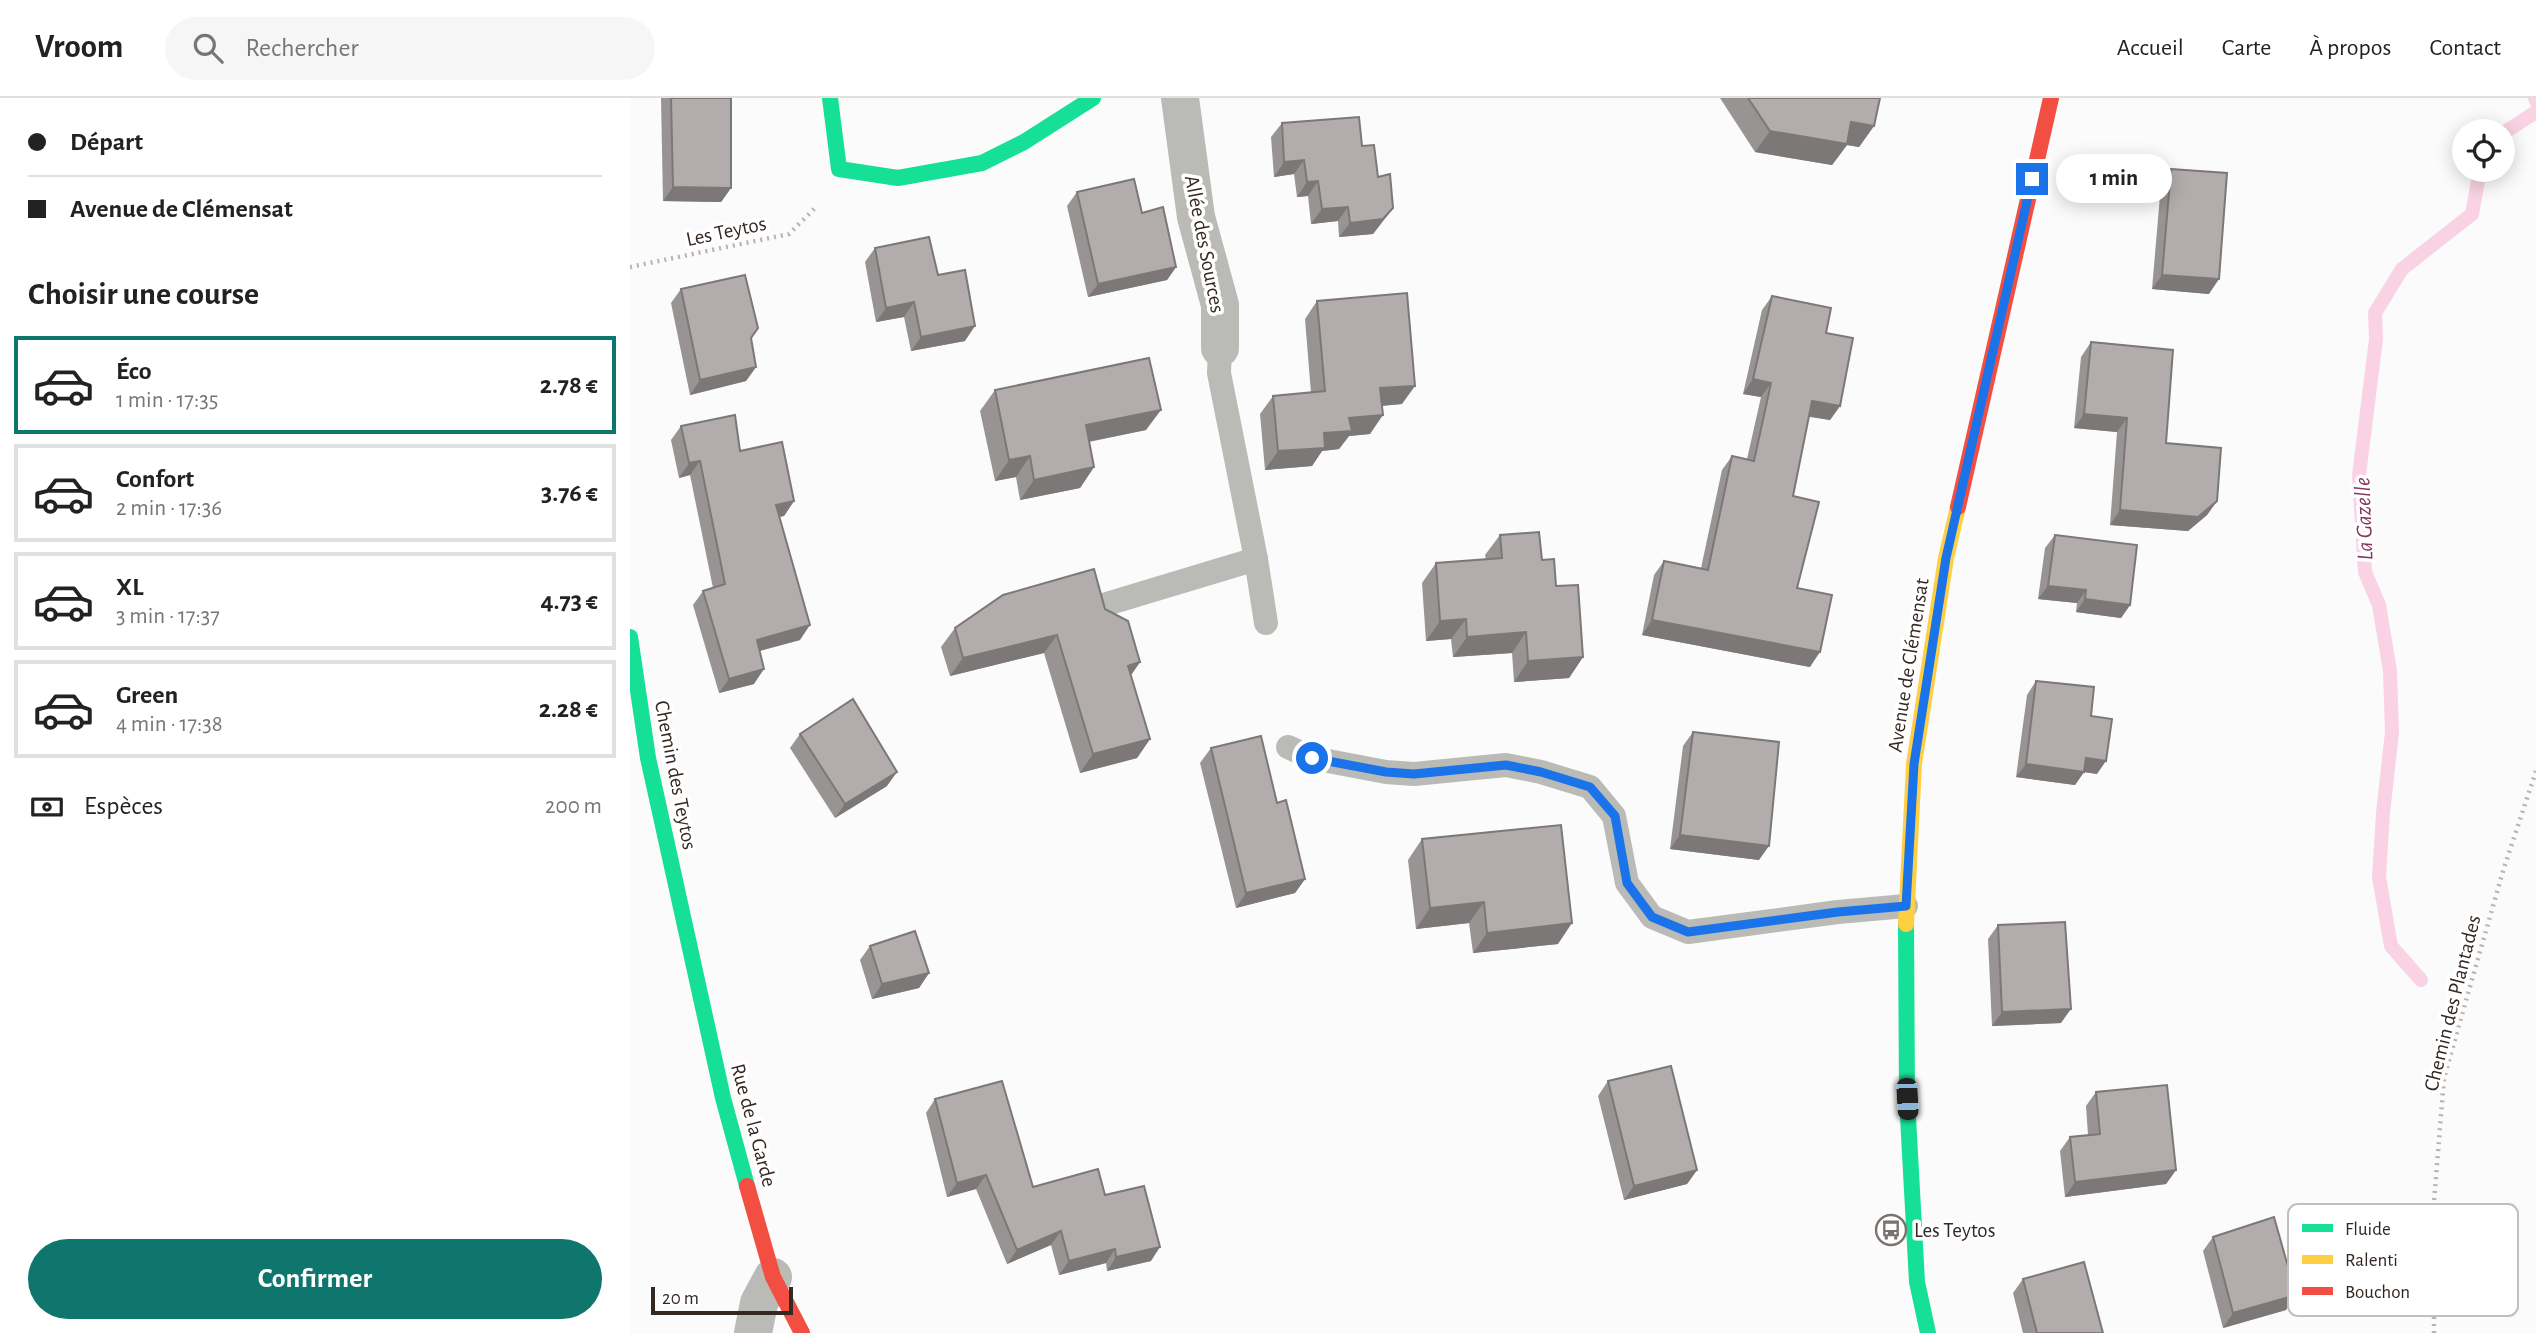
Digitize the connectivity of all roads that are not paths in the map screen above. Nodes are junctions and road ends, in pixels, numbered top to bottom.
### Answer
1 (830, 98) edge
2 (1093, 98) edge
3 (1180, 98) edge
4 (2051, 98) edge
5 (1220, 348) joint
6 (1256, 559) junction
7 (1100, 606) edge
8 (1266, 623) dead end
9 (630, 637) edge
10 (1288, 747) dead end
11 (1906, 906) junction
12 (684, 921) joint
13 (773, 1277) junction
14 (753, 1333) edge
15 (802, 1333) edge
16 (1928, 1333) edge

1 - 2 main road
3 - 5 street, Allée des Sources
4 - 11 main road, Avenue de Clémensat
5 - 6 lane
6 - 7 lane
6 - 8 lane
9 - 12 main road, Chemin des Teytos
10 - 11 lane
11 - 16 main road, Avenue de Clémensat
12 - 13 main road, Rue de la Garde
13 - 14 street
13 - 15 main road, Rue de la Garde

